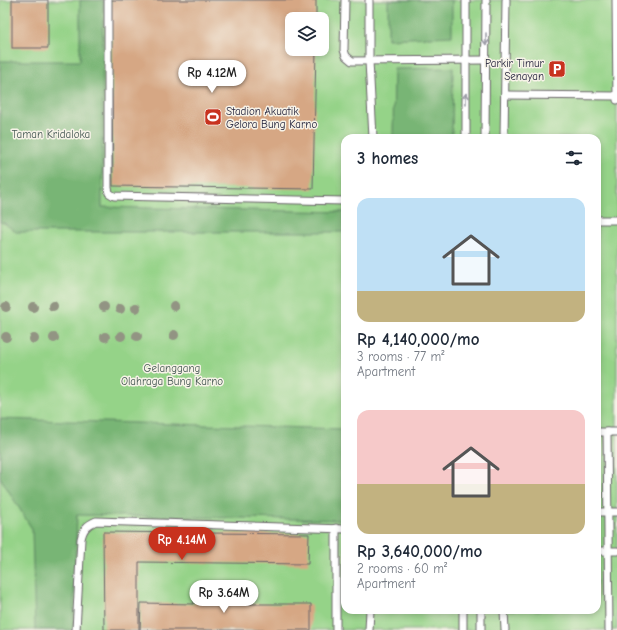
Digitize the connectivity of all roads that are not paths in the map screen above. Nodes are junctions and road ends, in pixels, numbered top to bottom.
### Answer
1 (108, 0) edge
2 (345, 0) edge
3 (369, 0) edge
4 (466, 0) edge
5 (486, 0) edge
6 (506, 0) edge
7 (616, 0) edge
8 (466, 60) junction
9 (486, 60) junction
10 (369, 61) junction
11 (504, 95) junction
12 (617, 96) edge
13 (617, 100) edge
14 (373, 134) edge
15 (466, 134) edge
16 (485, 134) edge
17 (504, 134) edge
18 (341, 201) edge
19 (601, 220) edge
20 (617, 220) edge
21 (601, 432) edge
22 (607, 432) junction
23 (617, 432) edge
24 (601, 512) edge
25 (607, 512) junction
26 (617, 512) edge
27 (336, 528) junction
28 (341, 529) edge
29 (601, 551) edge
30 (608, 551) junction
31 (617, 551) edge
32 (370, 614) edge
33 (463, 614) edge
34 (481, 614) edge
35 (504, 614) edge
36 (76, 630) edge
37 (336, 630) edge
38 (370, 630) edge
39 (463, 630) edge
40 (481, 630) edge
41 (505, 630) edge
42 (609, 630) edge

1 - 18 lane
2 - 10 lane
3 - 10 lane
4 - 8 lane
5 -> 9 lane
6 - 11 lane
7 - 12 lane
8 - 9 lane
8 - 10 lane
15 -> 8 lane
9 - 16 lane
10 - 14 lane
11 - 12 lane
11 - 17 lane
12 - 13 lane
19 - 20 lane
21 - 22 lane
22 - 23 lane
22 - 25 lane
24 - 25 lane
25 - 26 lane
25 - 30 lane
27 - 28 lane
27 - 36 lane
27 - 37 lane
29 - 30 lane
30 - 31 lane
30 - 42 lane
32 - 38 lane
33 - 39 lane
34 - 40 lane
35 - 41 lane

